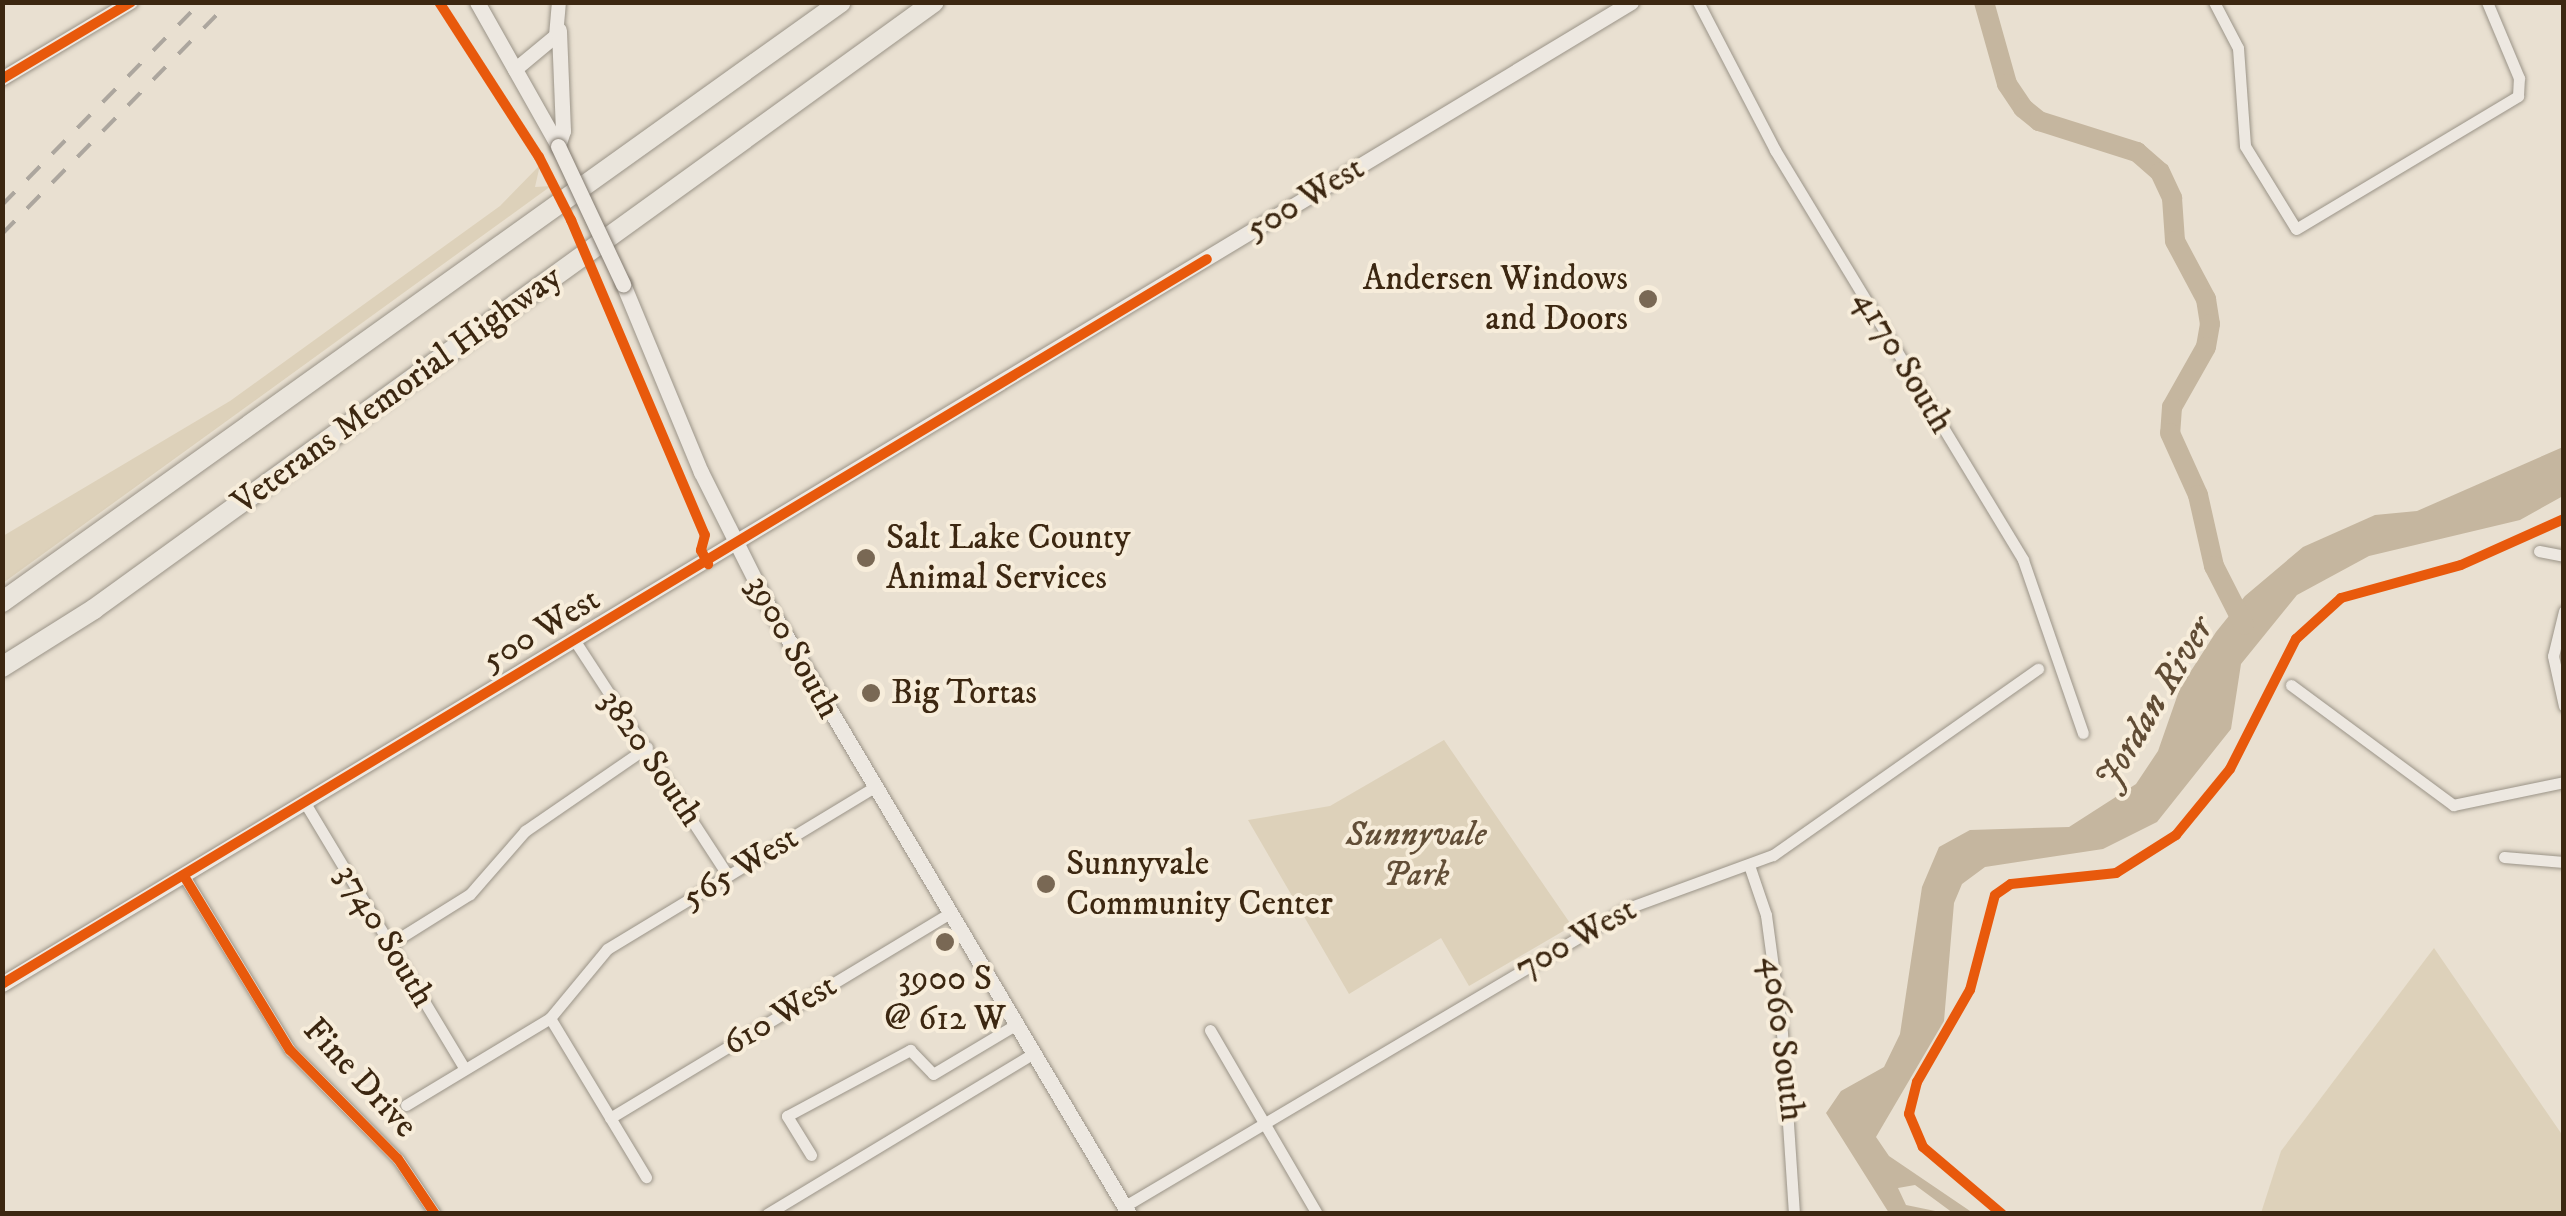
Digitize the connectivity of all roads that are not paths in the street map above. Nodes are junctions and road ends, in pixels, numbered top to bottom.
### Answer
1 (130, 2) edge
2 (477, 2) edge
3 (559, 2) edge
4 (841, 2) edge
5 (934, 2) edge
6 (1631, 2) edge
7 (1698, 2) edge
8 (2214, 2) edge
9 (2487, 2) edge
10 (560, 30) junction
11 (515, 70) junction
12 (2, 79) edge
13 (558, 146) junction
14 (736, 546) junction
15 (2540, 551) dead end
16 (2564, 556) edge
17 (2, 602) edge
18 (2564, 611) edge
19 (575, 641) junction
20 (2, 667) edge
21 (2038, 669) dead end
22 (2291, 685) dead end
23 (2564, 706) edge
24 (2083, 733) dead end
25 (647, 748) junction
26 (2564, 782) edge
27 (874, 787) junction
28 (305, 803) junction
29 (2504, 856) dead end
30 (2564, 862) edge
31 (1750, 868) junction
32 (184, 876) junction
33 (728, 876) junction
34 (950, 913) junction
35 (390, 944) junction
36 (2, 984) edge
37 (550, 1018) junction
38 (1017, 1024) junction
39 (1210, 1030) dead end
40 (1034, 1053) junction
41 (465, 1069) junction
42 (406, 1104) dead end
43 (610, 1118) junction
44 (1262, 1124) junction
45 (811, 1155) dead end
46 (646, 1177) dead end
47 (1123, 1211) edge
48 (435, 1214) edge
49 (767, 1214) edge
50 (1317, 1214) edge
51 (1794, 1214) edge

1 - 12 street
2 - 11 main road, 3900 South
3 - 10 street
4 - 17 highway, Veterans Memorial Highway
5 - 20 highway, Veterans Memorial Highway
6 - 14 main road, 500 West
7 - 24 street, 4170 South
8 - 9 street
10 - 11 street
10 - 13 main road
11 - 13 main road, 3900 South
13 - 14 main road, 3900 South, bridge
14 - 19 main road, 500 West
14 - 27 main road, 3900 South
15 - 16 street
18 - 23 street
19 - 25 street, 3820 South
19 - 28 main road, 500 West
21 - 31 street, 700 West
22 - 26 street
25 - 33 street, 3820 South
25 - 35 street
27 - 33 street, 565 West
27 - 34 main road, 3900 South
28 - 32 main road, 500 West
28 - 35 street, 3740 South
29 - 30 street
31 - 44 street, 700 West
31 - 51 street, 4060 South
32 - 36 main road, 500 West
32 - 48 street, Fine Drive
33 - 37 street, 565 West
34 - 38 main road, 3900 South
34 - 43 street, 610 West
35 - 41 street, 3740 South
37 - 41 street
37 - 43 street
38 - 40 main road, 3900 South
38 - 45 street
39 - 44 street
40 - 47 main road, 3900 South
40 - 49 street
41 - 42 street
43 - 46 street
44 - 47 street, 700 West
44 - 50 street

